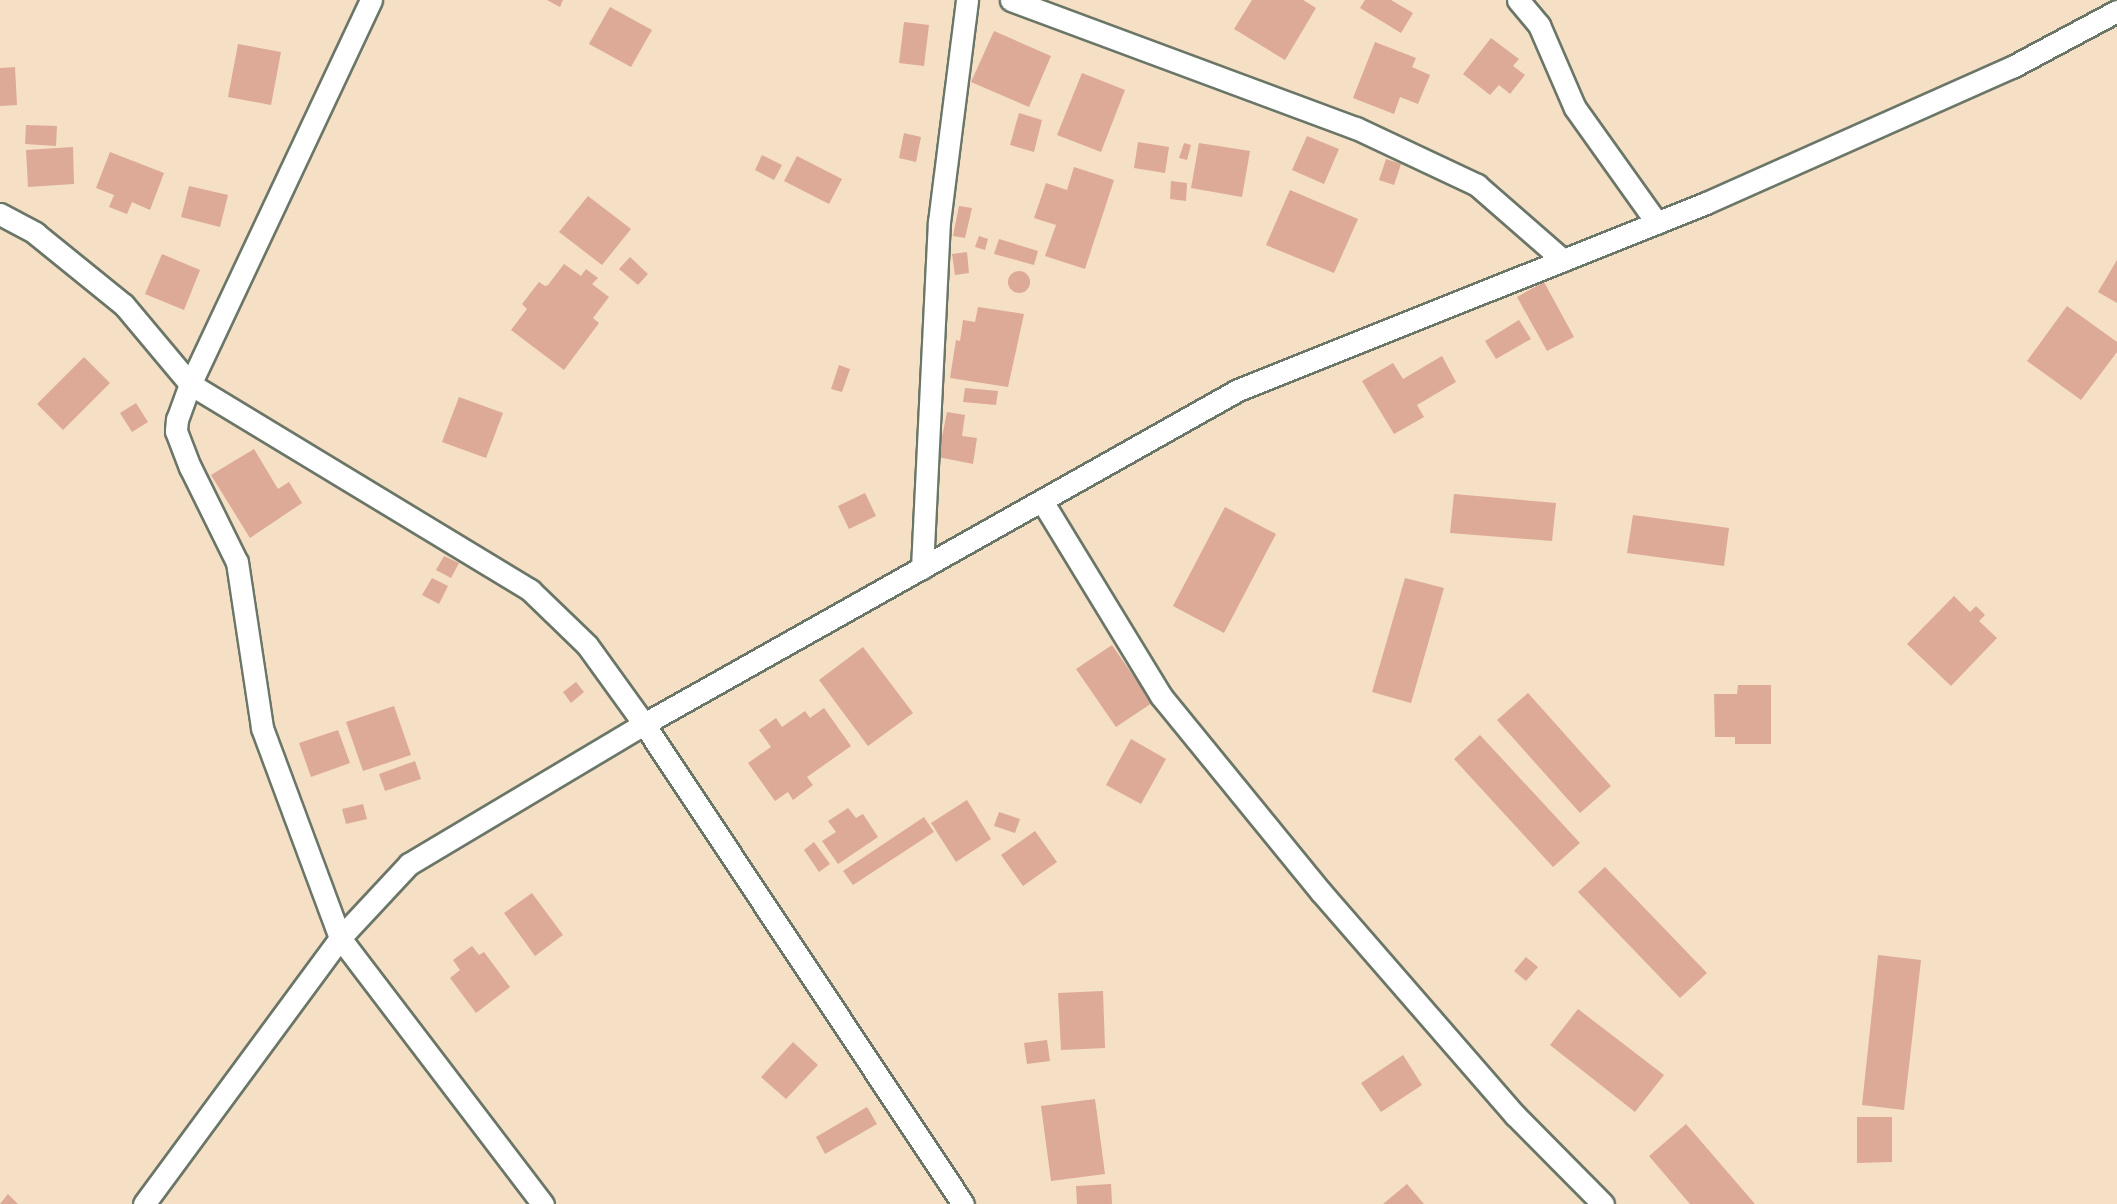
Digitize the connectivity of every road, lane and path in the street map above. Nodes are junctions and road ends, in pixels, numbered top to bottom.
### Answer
1 (371, 0) edge
2 (967, 0) edge
3 (1011, 0) edge
4 (1518, 0) edge
5 (2117, 11) edge
6 (0, 214) edge
7 (1657, 223) junction
8 (1563, 260) junction
9 (190, 384) junction
10 (1042, 501) junction
11 (922, 568) junction
12 (644, 724) junction
13 (340, 938) junction
14 (144, 1204) edge
15 (543, 1204) edge
16 (963, 1204) edge
17 (1603, 1204) edge

1 - 9 street
2 - 11 street
3 - 8 street
4 - 7 street
5 - 7 street
6 - 9 street
7 - 8 street
8 - 10 street
9 - 12 street
9 - 13 street
10 - 11 street
10 - 17 street
11 - 12 street
12 - 13 street
12 - 16 street
13 - 14 street
13 - 15 street

